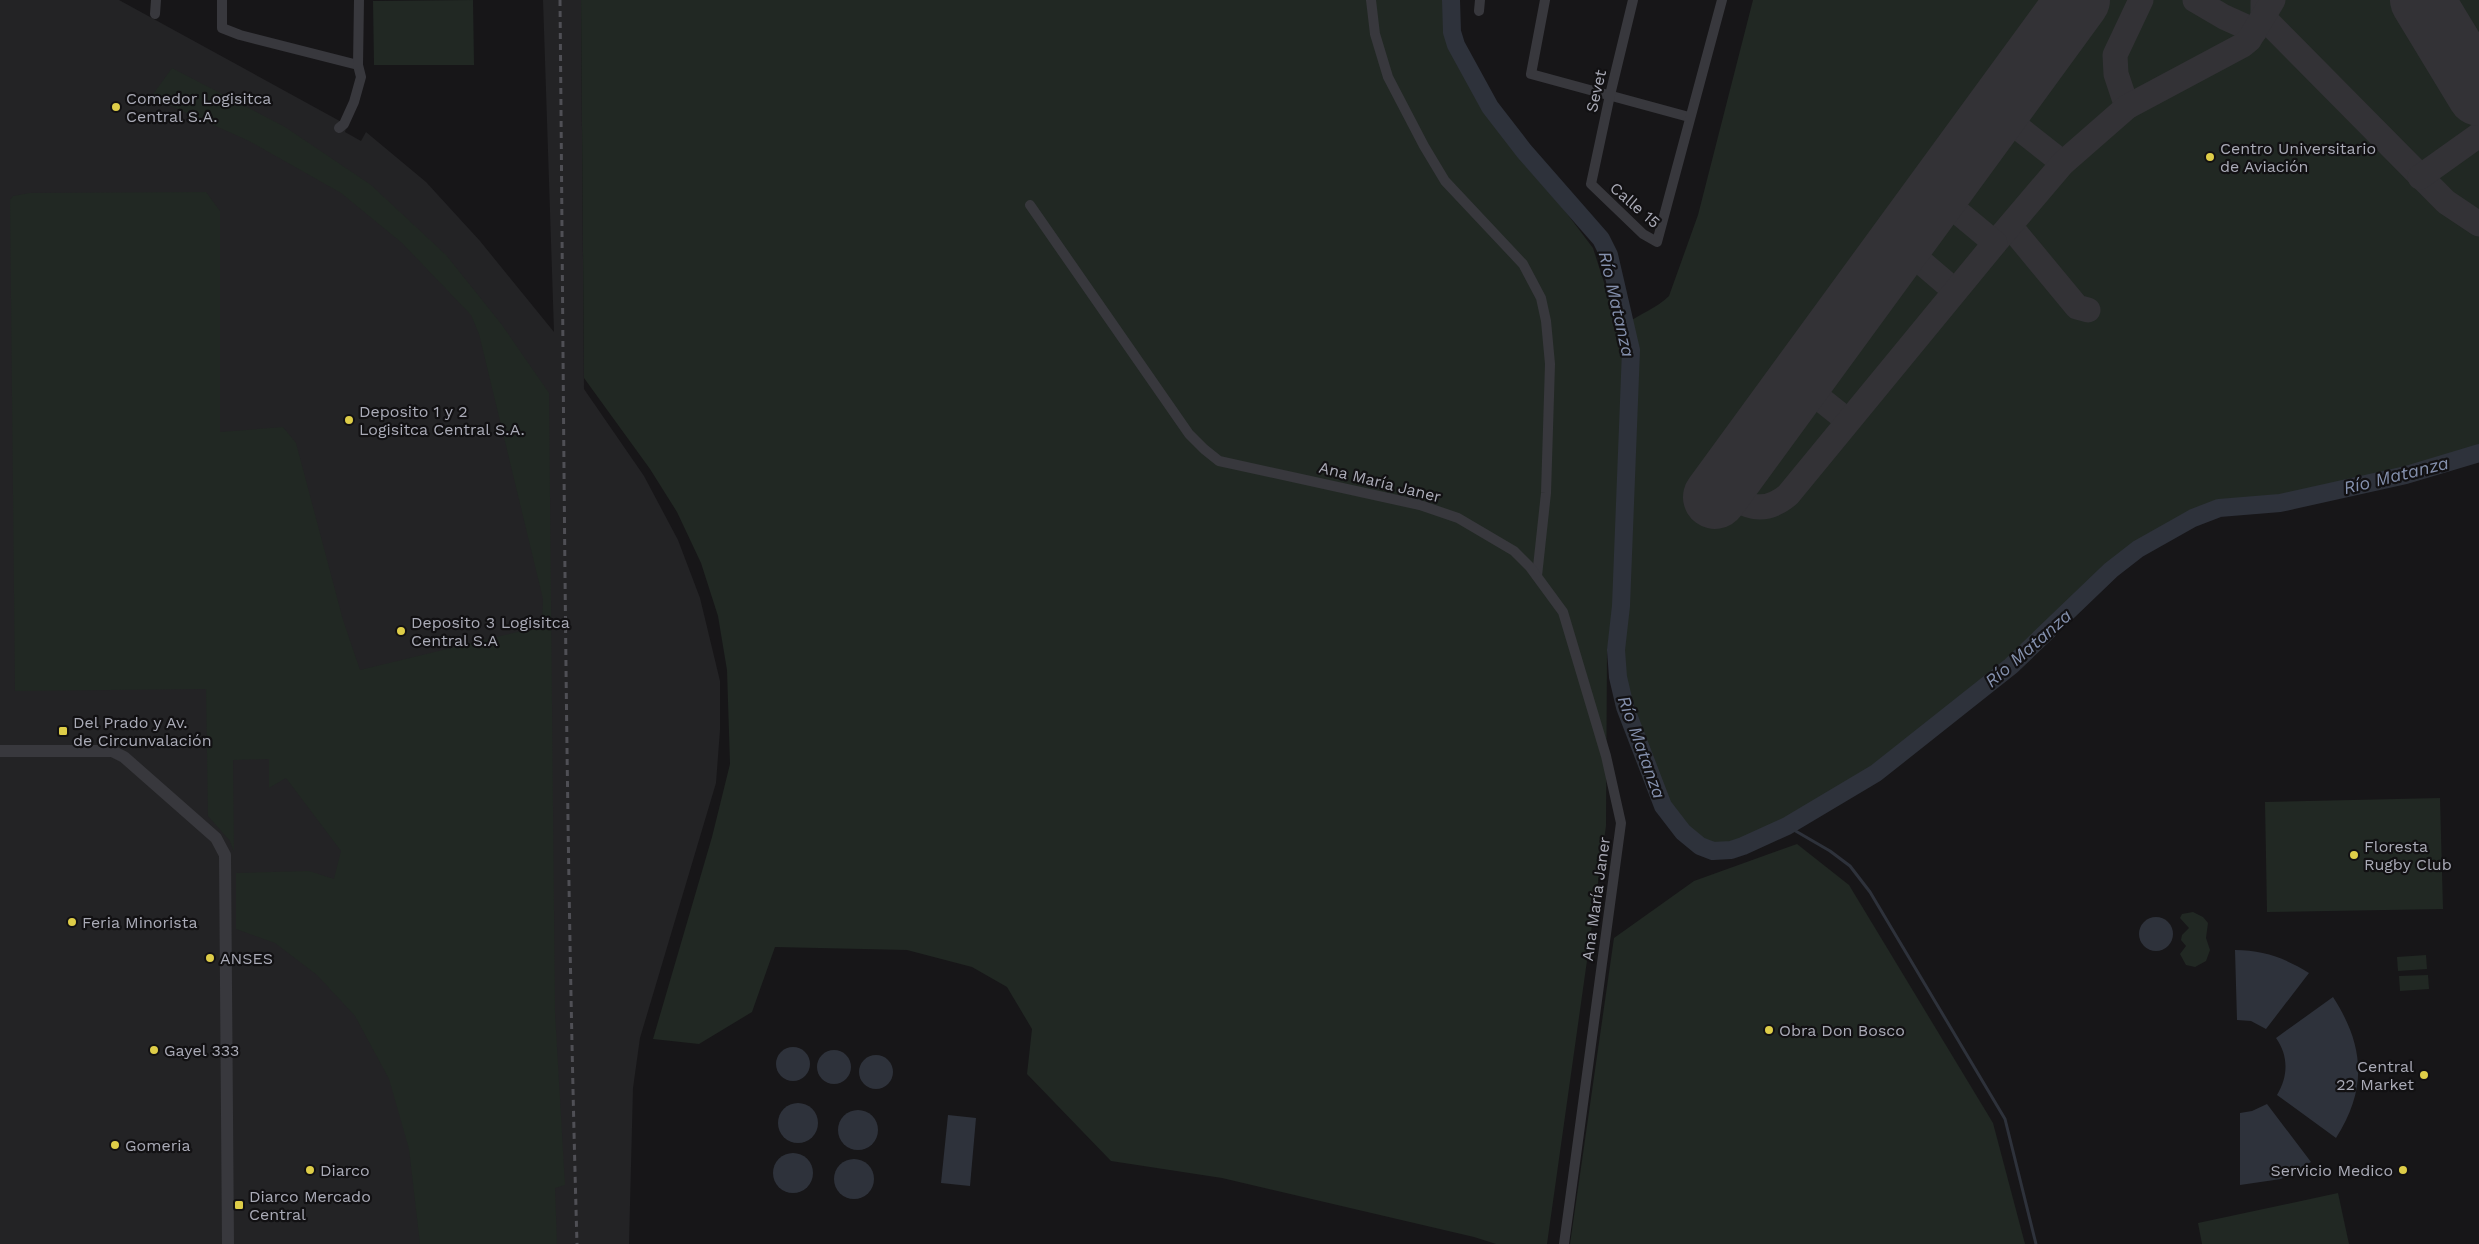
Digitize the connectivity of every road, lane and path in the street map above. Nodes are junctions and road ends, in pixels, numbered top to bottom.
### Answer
1 (156, 0) edge
2 (222, 0) edge
3 (359, 0) edge
4 (1371, 0) edge
5 (1480, 0) edge
6 (1545, 0) edge
7 (1633, 0) edge
8 (1722, 0) edge
9 (1479, 11) dead end
10 (155, 14) dead end
11 (358, 65) junction
12 (1610, 95) junction
13 (1689, 117) junction
14 (339, 128) dead end
15 (1594, 189) joint
16 (1030, 205) dead end
17 (1537, 576) junction
18 (0, 751) edge
19 (228, 1244) edge
20 (1564, 1244) edge

1 - 10 street
2 - 11 street
3 - 11 street
4 - 17 street
5 - 9 street
6 - 12 street
7 - 12 street, Sevet
8 - 13 street
11 - 14 street
12 - 13 street
12 - 15 street, Sevet
13 - 15 street, Calle 15
16 - 17 street, Ana María Janer
17 - 20 street, Ana María Janer
18 - 19 street

